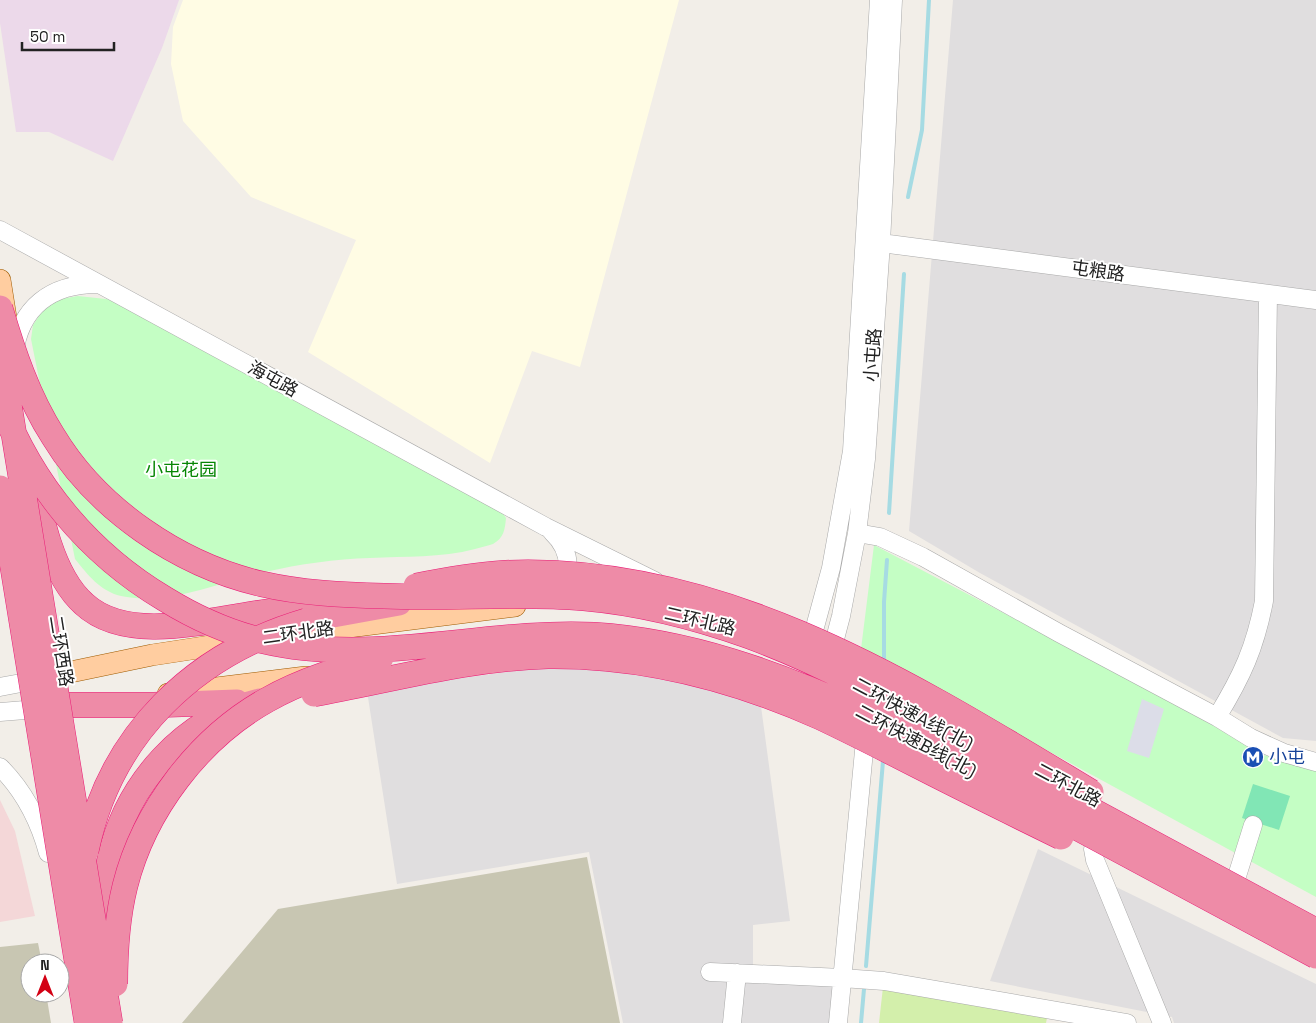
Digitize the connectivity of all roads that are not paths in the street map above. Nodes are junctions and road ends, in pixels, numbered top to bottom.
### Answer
1 (879, 0) edge
2 (893, 0) edge
3 (0, 230) edge
4 (880, 242) junction
5 (0, 280) edge
6 (98, 284) junction
7 (1268, 294) junction
8 (1316, 300) edge
9 (0, 308) edge
10 (7, 356) edge
11 (0, 402) edge
12 (22, 415) junction
13 (31, 468) junction
14 (0, 488) edge
15 (546, 527) junction
16 (857, 533) junction
17 (0, 557) edge
18 (478, 597) junction
19 (542, 604) junction
20 (482, 640) junction
21 (805, 652) junction
22 (830, 661) junction
23 (64, 673) junction
24 (21, 683) junction
25 (0, 687) edge
26 (795, 695) junction
27 (260, 701) junction
28 (817, 704) junction
29 (69, 705) junction
30 (25, 710) junction
31 (0, 712) edge
32 (1217, 717) junction
33 (866, 727) junction
34 (1316, 762) edge
35 (0, 767) edge
36 (1253, 825) dead end
37 (1093, 849) junction
38 (48, 854) junction
39 (1237, 876) junction
40 (1316, 919) edge
41 (1316, 927) edge
42 (1316, 931) edge
43 (107, 934) junction
44 (1316, 957) edge
45 (1316, 969) edge
46 (710, 972) dead end
47 (737, 973) junction
48 (842, 978) junction
49 (76, 1023) edge
50 (89, 1023) edge
51 (110, 1023) edge
52 (116, 1023) edge
53 (121, 1023) edge
54 (732, 1023) edge
55 (838, 1023) edge
56 (1128, 1023) edge
57 (1162, 1023) edge

1 - 21 street, 小屯路
2 - 4 street, 小屯路
3 - 6 street, 海屯路
4 - 7 street, 屯粮路
4 - 16 street, 小屯路
5 - 10 main road, 二环西路
6 - 10 street
6 - 15 street, 海屯路
7 - 8 street, 屯粮路
7 - 32 street
9 - 18 highway, bridge
10 - 12 main road, 二环西路
10 - 51 highway, bridge
11 - 13 highway, bridge
12 - 13 highway
12 - 23 main road, 二环西路
13 - 20 highway, bridge
13 - 41 highway, bridge
14 - 50 highway, bridge
15 - 19 street
15 - 21 street, 海屯路
16 - 22 street, 小屯路
16 - 32 street
17 - 24 main road
18 - 42 highway, 二环快速A线(北), bridge
18 - 50 highway, bridge
19 - 21 main road, 二环北路
19 - 23 main road, 二环北路
20 - 44 highway, 二环快速B线(北), bridge
20 - 52 highway, bridge
21 - 22 main road, 二环北路
21 - 26 street, 小屯路
22 - 28 street, 小屯路
22 - 39 main road, 二环北路
23 - 24 main road, 二环北路
23 - 29 main road, 二环西路
24 - 25 street
24 - 30 main road
26 - 28 main road
26 - 29 main road
27 - 29 highway
27 - 43 highway
27 - 44 highway, bridge
28 - 33 main road
29 - 30 main road
29 - 43 main road, 二环西路
30 - 31 street
30 - 38 main road
32 - 34 street
33 - 37 main road
33 - 48 street
35 - 38 street
36 - 39 street
37 - 45 main road
37 - 57 street
38 - 49 main road
39 - 40 main road, 二环北路
43 - 53 main road, 二环西路
46 - 47 street
47 - 48 street
47 - 54 street
48 - 55 street
48 - 56 street

